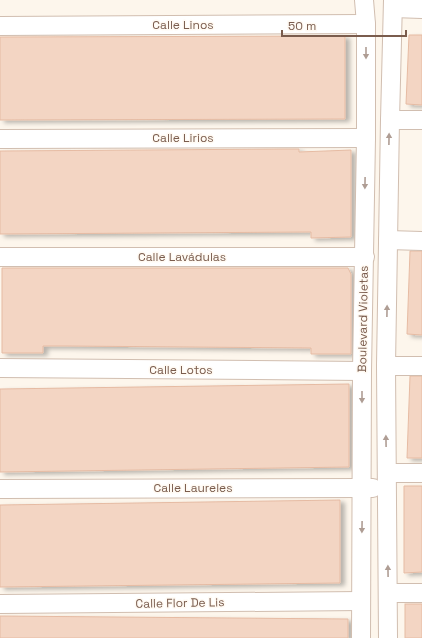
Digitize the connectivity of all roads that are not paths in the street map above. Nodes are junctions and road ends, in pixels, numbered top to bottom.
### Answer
1 (364, 0) edge
2 (393, 4) edge
3 (422, 8) edge
4 (366, 24) junction
5 (0, 26) edge
6 (390, 120) junction
7 (422, 120) edge
8 (366, 138) junction
9 (0, 139) edge
10 (388, 240) junction
11 (422, 241) edge
12 (0, 257) edge
13 (364, 262) junction
14 (388, 267) junction
15 (386, 366) junction
16 (422, 366) edge
17 (0, 368) edge
18 (362, 371) junction
19 (422, 473) edge
20 (387, 481) junction
21 (362, 488) junction
22 (0, 489) edge
23 (388, 593) junction
24 (422, 593) edge
25 (361, 601) junction
26 (0, 604) edge
27 (361, 638) edge
28 (388, 638) edge

1 - 4 street, Boulevard Violetas
2 - 3 street
2 - 6 street, Boulevard Violetas
4 - 5 street, Calle Linos
4 -> 8 street, Boulevard Violetas
6 - 7 street
10 -> 6 street, Boulevard Violetas
8 - 9 street, Calle Lirios
8 -> 13 street, Boulevard Violetas
10 - 11 street
10 - 14 street, Boulevard Violetas
12 - 13 street, Calle Lavádulas
13 - 14 street, Calle Lavádulas
13 - 18 street, Boulevard Violetas
15 -> 14 street, Boulevard Violetas
15 - 16 street
20 -> 15 street, Boulevard Violetas
17 - 18 street, Calle Lotos
18 -> 21 street, Boulevard Violetas
19 - 20 street, Calle Laureles
20 - 21 street, Calle Laureles
23 -> 20 street, Boulevard Violetas
21 - 22 street, Calle Laureles
21 -> 25 street, Boulevard Violetas
23 - 24 street
23 - 28 street, Boulevard Violetas
25 - 26 street, Calle Flor De Lis
25 - 27 street, Boulevard Violetas

